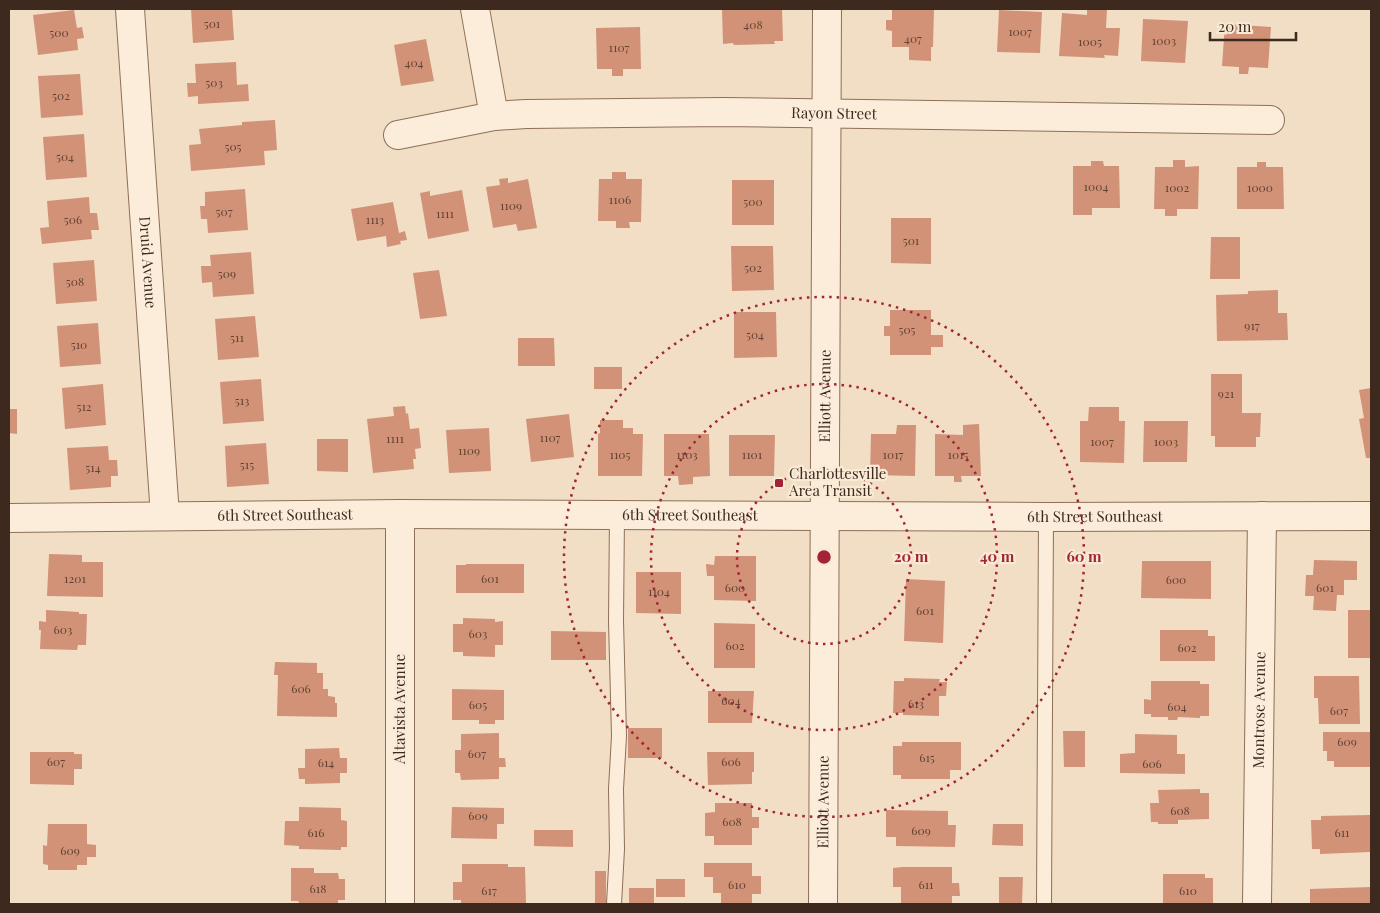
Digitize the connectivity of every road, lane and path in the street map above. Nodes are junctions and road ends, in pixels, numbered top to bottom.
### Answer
1 (130, 9) edge
2 (475, 9) edge
3 (827, 9) edge
4 (827, 114) junction
5 (494, 116) junction
6 (1270, 120) dead end
7 (398, 135) dead end
8 (400, 514) junction
9 (617, 515) junction
10 (165, 516) junction
11 (824, 516) junction
12 (1262, 516) junction
13 (1371, 516) edge
14 (1046, 517) junction
15 (9, 518) edge
16 (400, 904) edge
17 (614, 904) edge
18 (823, 904) edge
19 (1044, 904) edge
20 (1257, 904) edge

1 - 10 street, Druid Avenue
2 - 5 street
3 - 4 street, Elliott Avenue
4 - 5 street, Rayon Street
4 - 6 street, Rayon Street
4 - 11 street, Elliott Avenue
5 - 7 street, Rayon Street
8 - 9 street, 6th Street Southeast
8 - 10 street, 6th Street Southeast
8 - 16 street, Altavista Avenue
9 - 11 street, 6th Street Southeast
9 - 17 lane
10 - 15 street, 6th Street Southeast
11 - 14 street, 6th Street Southeast
11 - 18 street, Elliott Avenue
12 - 13 street, 6th Street Southeast
12 - 14 street, 6th Street Southeast
12 - 20 street, Montrose Avenue
14 - 19 lane

